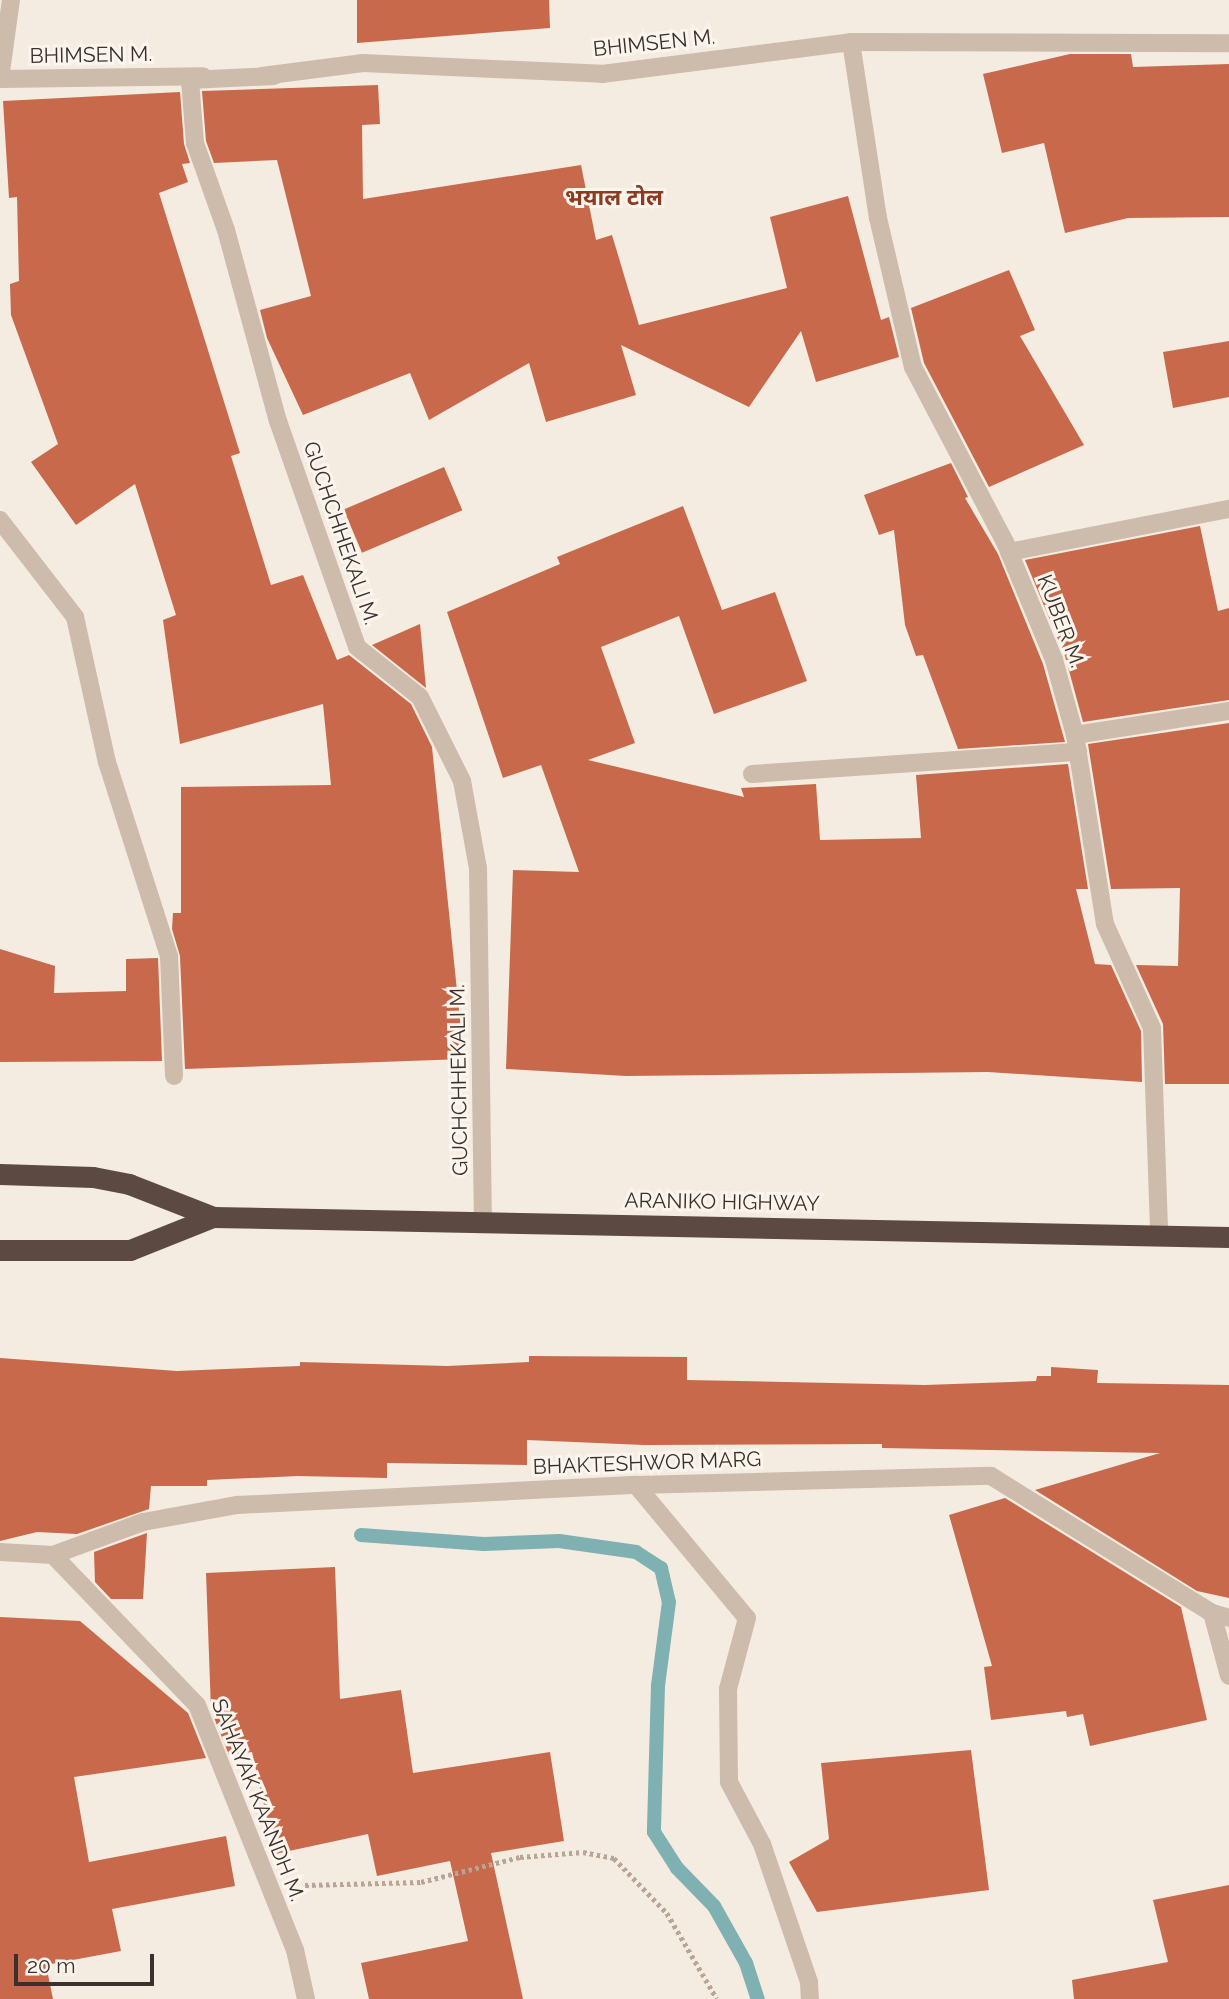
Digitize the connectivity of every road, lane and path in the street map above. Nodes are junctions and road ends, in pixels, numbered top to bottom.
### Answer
1 (11, 0) edge
2 (851, 42) junction
3 (1229, 43) edge
4 (274, 75) junction
5 (0, 79) edge
6 (1229, 509) edge
7 (0, 520) edge
8 (1009, 552) junction
9 (1229, 711) edge
10 (1077, 744) junction
11 (752, 774) dead end
12 (174, 1076) dead end
13 (0, 1174) edge
14 (213, 1217) junction
15 (483, 1223) junction
16 (1159, 1233) junction
17 (1229, 1237) edge
18 (0, 1250) edge
19 (636, 1485) junction
20 (0, 1552) edge
21 (53, 1556) junction
22 (1220, 1615) edge
23 (1229, 1676) edge
24 (270, 1888) junction
25 (306, 1999) edge
26 (717, 1999) edge
27 (810, 1999) edge

1 - 5 street
2 - 3 street, BHIMSEN M.
2 - 4 street, BHIMSEN M.
2 - 8 street, KUBER M.
4 - 5 street, BHIMSEN M.
4 - 15 street, GUCHCHHEKALI M.
6 - 8 street
7 - 12 street
8 - 10 street, KUBER M.
9 - 10 street
10 - 11 street
10 - 16 street, KUBER M.
13 - 14 highway, ARANIKO HIGHWAY
14 - 15 highway, ARANIKO HIGHWAY
14 - 18 highway, ARANIKO HIGHWAY
15 - 16 highway, ARANIKO HIGHWAY
16 - 17 highway, ARANIKO HIGHWAY
19 - 21 street, BHAKTESHWOR MARG
19 - 22 street, BHAKTESHWOR MARG
19 - 27 street
20 - 21 street
21 - 24 street, SAHAYAK KAANDH M.
22 - 23 street
24 - 25 street, SAHAYAK KAANDH M.
24 - 26 path

